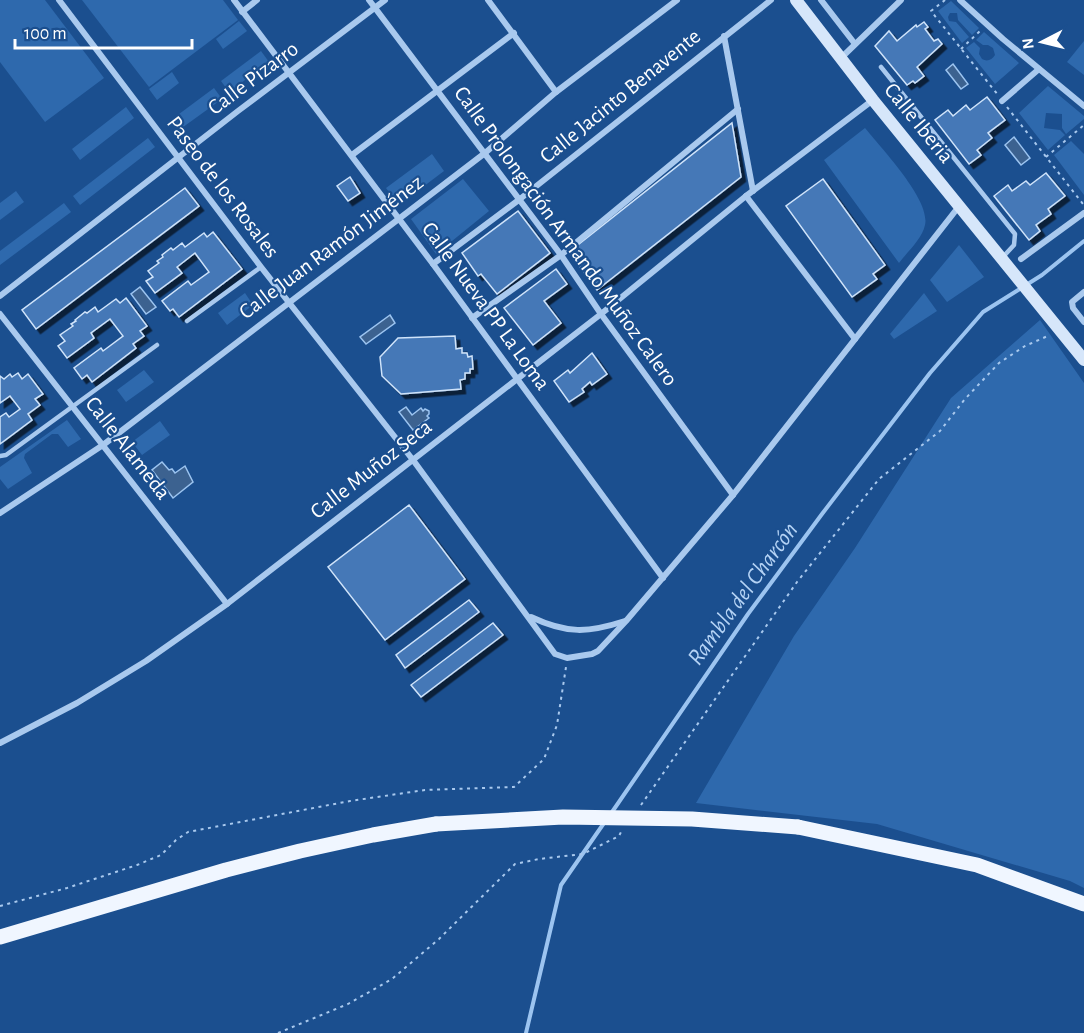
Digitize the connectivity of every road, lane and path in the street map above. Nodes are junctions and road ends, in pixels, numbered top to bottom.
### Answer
1 (59, 0) edge
2 (234, 0) edge
3 (257, 0) edge
4 (369, 0) edge
5 (385, 0) edge
6 (488, 0) edge
7 (677, 0) edge
8 (771, 0) edge
9 (796, 0) edge
10 (821, 0) edge
11 (901, 0) edge
12 (960, 0) edge
13 (375, 8) junction
14 (242, 12) junction
15 (987, 24) junction
16 (514, 33) junction
17 (724, 36) junction
18 (855, 45) junction
19 (961, 49) dead end
20 (841, 58) junction
21 (881, 67) dead end
22 (1040, 69) junction
23 (290, 73) junction
24 (438, 91) junction
25 (556, 92) junction
26 (873, 100) junction
27 (1002, 101) dead end
28 (1084, 106) edge
29 (738, 109) junction
30 (1084, 125) edge
31 (485, 153) junction
32 (352, 155) junction
33 (1046, 157) dead end
34 (178, 158) junction
35 (753, 190) junction
36 (746, 196) junction
37 (520, 199) junction
38 (960, 205) junction
39 (1084, 213) edge
40 (399, 218) junction
41 (561, 255) junction
42 (1002, 258) junction
43 (1021, 260) dead end
44 (433, 264) junction
45 (261, 267) junction
46 (1084, 292) edge
47 (0, 296) edge
48 (289, 302) junction
49 (0, 314) edge
50 (601, 314) junction
51 (472, 318) junction
52 (187, 321) dead end
53 (1084, 322) edge
54 (1059, 329) junction
55 (855, 339) junction
56 (157, 345) dead end
57 (1084, 360) edge
58 (517, 379) junction
59 (73, 408) junction
60 (103, 445) junction
61 (0, 456) edge
62 (413, 460) junction
63 (733, 495) junction
64 (0, 513) edge
65 (663, 578) junction
66 (227, 604) junction
67 (529, 616) junction
68 (626, 621) junction
69 (567, 658) junction
70 (0, 743) edge
71 (639, 807) dead end
72 (626, 826) dead end
73 (1084, 904) edge
74 (0, 906) edge
75 (1, 938) edge
76 (278, 1033) edge

1 - 34 street, Paseo de los Rosales
2 - 14 street, Calle Nueva PP La Loma
3 - 14 street
4 - 13 street, Calle Prolongación Armando Muñoz Calero
5 - 13 street, Calle Pizarro
6 - 16 street
7 - 25 street, Calle Juan Ramón Jiménez
8 - 17 street, Calle Jacinto Benavente
9 - 20 main road, Calle Iberia
10 - 18 street
11 - 18 street
12 - 15 street
13 - 23 street, Calle Pizarro
13 - 24 street, Calle Prolongación Armando Muñoz Calero
14 - 23 street, Calle Nueva PP La Loma
15 - 19 path
15 - 22 street
16 - 24 street
16 - 25 street
17 - 29 street
17 - 37 street, Calle Jacinto Benavente
18 - 20 street
20 - 26 main road, Calle Iberia
21 - 42 lane
22 - 27 street
22 - 28 street
23 - 32 street, Calle Nueva PP La Loma
23 - 34 street, Calle Pizarro
24 - 31 street, Calle Prolongación Armando Muñoz Calero
24 - 32 street
25 - 31 street, Calle Juan Ramón Jiménez
26 - 35 street, Calle Muñoz Seca
26 - 38 main road, Calle Iberia
29 - 35 street
29 - 41 street
30 - 33 path
31 - 37 street, Calle Prolongación Armando Muñoz Calero
31 - 40 street, Calle Juan Ramón Jiménez
32 - 40 street, Calle Nueva PP La Loma
34 - 45 street, Paseo de los Rosales
34 - 47 street, Calle Pizarro
35 - 36 street, Calle Muñoz Seca
36 - 50 street, Calle Muñoz Seca
36 - 55 street
37 - 41 street, Calle Prolongación Armando Muñoz Calero
37 - 44 street, Calle Jacinto Benavente
38 - 42 main road, Calle Iberia
38 - 55 street
39 - 43 street
40 - 44 street, Calle Nueva PP La Loma
40 - 48 street, Calle Juan Ramón Jiménez
41 - 50 street, Calle Prolongación Armando Muñoz Calero
41 - 51 street
42 - 54 main road, Calle Iberia
44 - 51 street, Calle Nueva PP La Loma
45 - 48 street, Paseo de los Rosales
45 - 52 lane
46 - 53 street
48 - 60 street, Calle Juan Ramón Jiménez
48 - 62 street, Paseo de los Rosales
49 - 59 street, Calle Alameda
50 - 58 street, Calle Muñoz Seca
50 - 63 street, Calle Prolongación Armando Muñoz Calero
51 - 58 street, Calle Nueva PP La Loma
54 - 57 main road, Calle Iberia
54 - 71 path
55 - 63 street
56 - 59 lane
58 - 62 street, Calle Muñoz Seca
58 - 65 street, Calle Nueva PP La Loma
59 - 60 street, Calle Alameda
59 - 61 lane
60 - 64 street, Calle Juan Ramón Jiménez
60 - 66 street, Calle Alameda
62 - 66 street, Calle Muñoz Seca
62 - 67 street, Paseo de los Rosales
63 - 65 street
65 - 68 street
66 - 70 street, Calle Muñoz Seca
67 - 68 street
67 - 69 street, Paseo de los Rosales
68 - 69 street
69 - 74 path
72 - 76 path
73 - 75 main road, bridge

